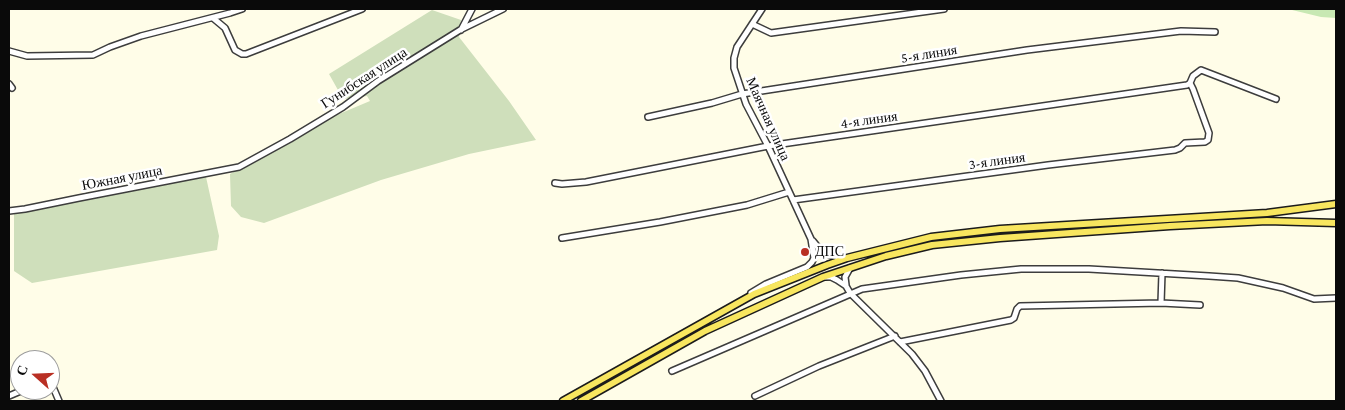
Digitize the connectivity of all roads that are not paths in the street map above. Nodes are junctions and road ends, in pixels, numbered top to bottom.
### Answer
1 (242, 9) edge
2 (362, 9) edge
3 (472, 9) edge
4 (503, 9) edge
5 (762, 9) edge
6 (944, 9) edge
7 (214, 18) junction
8 (752, 24) junction
9 (460, 30) junction
10 (1215, 32) dead end
11 (9, 51) edge
12 (1188, 84) junction
13 (742, 94) junction
14 (1276, 100) dead end
15 (648, 117) dead end
16 (768, 146) junction
17 (239, 167) joint
18 (555, 183) dead end
19 (789, 192) junction
20 (793, 200) junction
21 (1336, 204) edge
22 (9, 211) edge
23 (1336, 223) edge
24 (562, 238) dead end
25 (811, 239) junction
26 (846, 258) junction
27 (851, 267) junction
28 (1162, 273) junction
29 (823, 277) junction
30 (846, 286) junction
31 (850, 293) junction
32 (1336, 298) edge
33 (741, 301) junction
34 (1161, 303) junction
35 (1200, 305) dead end
36 (895, 336) junction
37 (900, 342) junction
38 (672, 371) dead end
39 (755, 396) dead end
40 (563, 401) edge
41 (582, 401) edge
42 (941, 401) edge

1 - 7 street
2 - 7 street
3 - 9 street
4 - 9 street, Гунибская улица
5 - 8 street, Маячная улица
6 - 8 street
7 - 11 street
8 - 13 street, Маячная улица
9 - 17 street, Гунибская улица
10 - 13 street, 5-я линия
12 - 14 street
12 - 16 street, 4-я линия
12 - 20 street, 3-я линия
13 - 15 street, 5-я линия
13 - 16 street, Маячная улица
16 - 18 street, 4-я линия
16 - 19 street, Маячная улица
17 - 22 street, Южная улица
19 - 20 street, Маячная улица
19 - 24 street
20 - 25 street, Маячная улица
21 - 26 main road
23 - 27 main road
25 - 26 street
25 - 33 street
26 - 33 main road
27 - 29 main road
27 - 30 street
28 - 31 street
28 - 32 street
28 - 34 street
29 - 30 street
29 - 41 main road
30 - 31 street
31 - 36 street
31 - 38 street
33 - 40 main road
34 - 35 street
34 - 37 street
36 - 37 street
36 - 39 street
37 - 42 street

